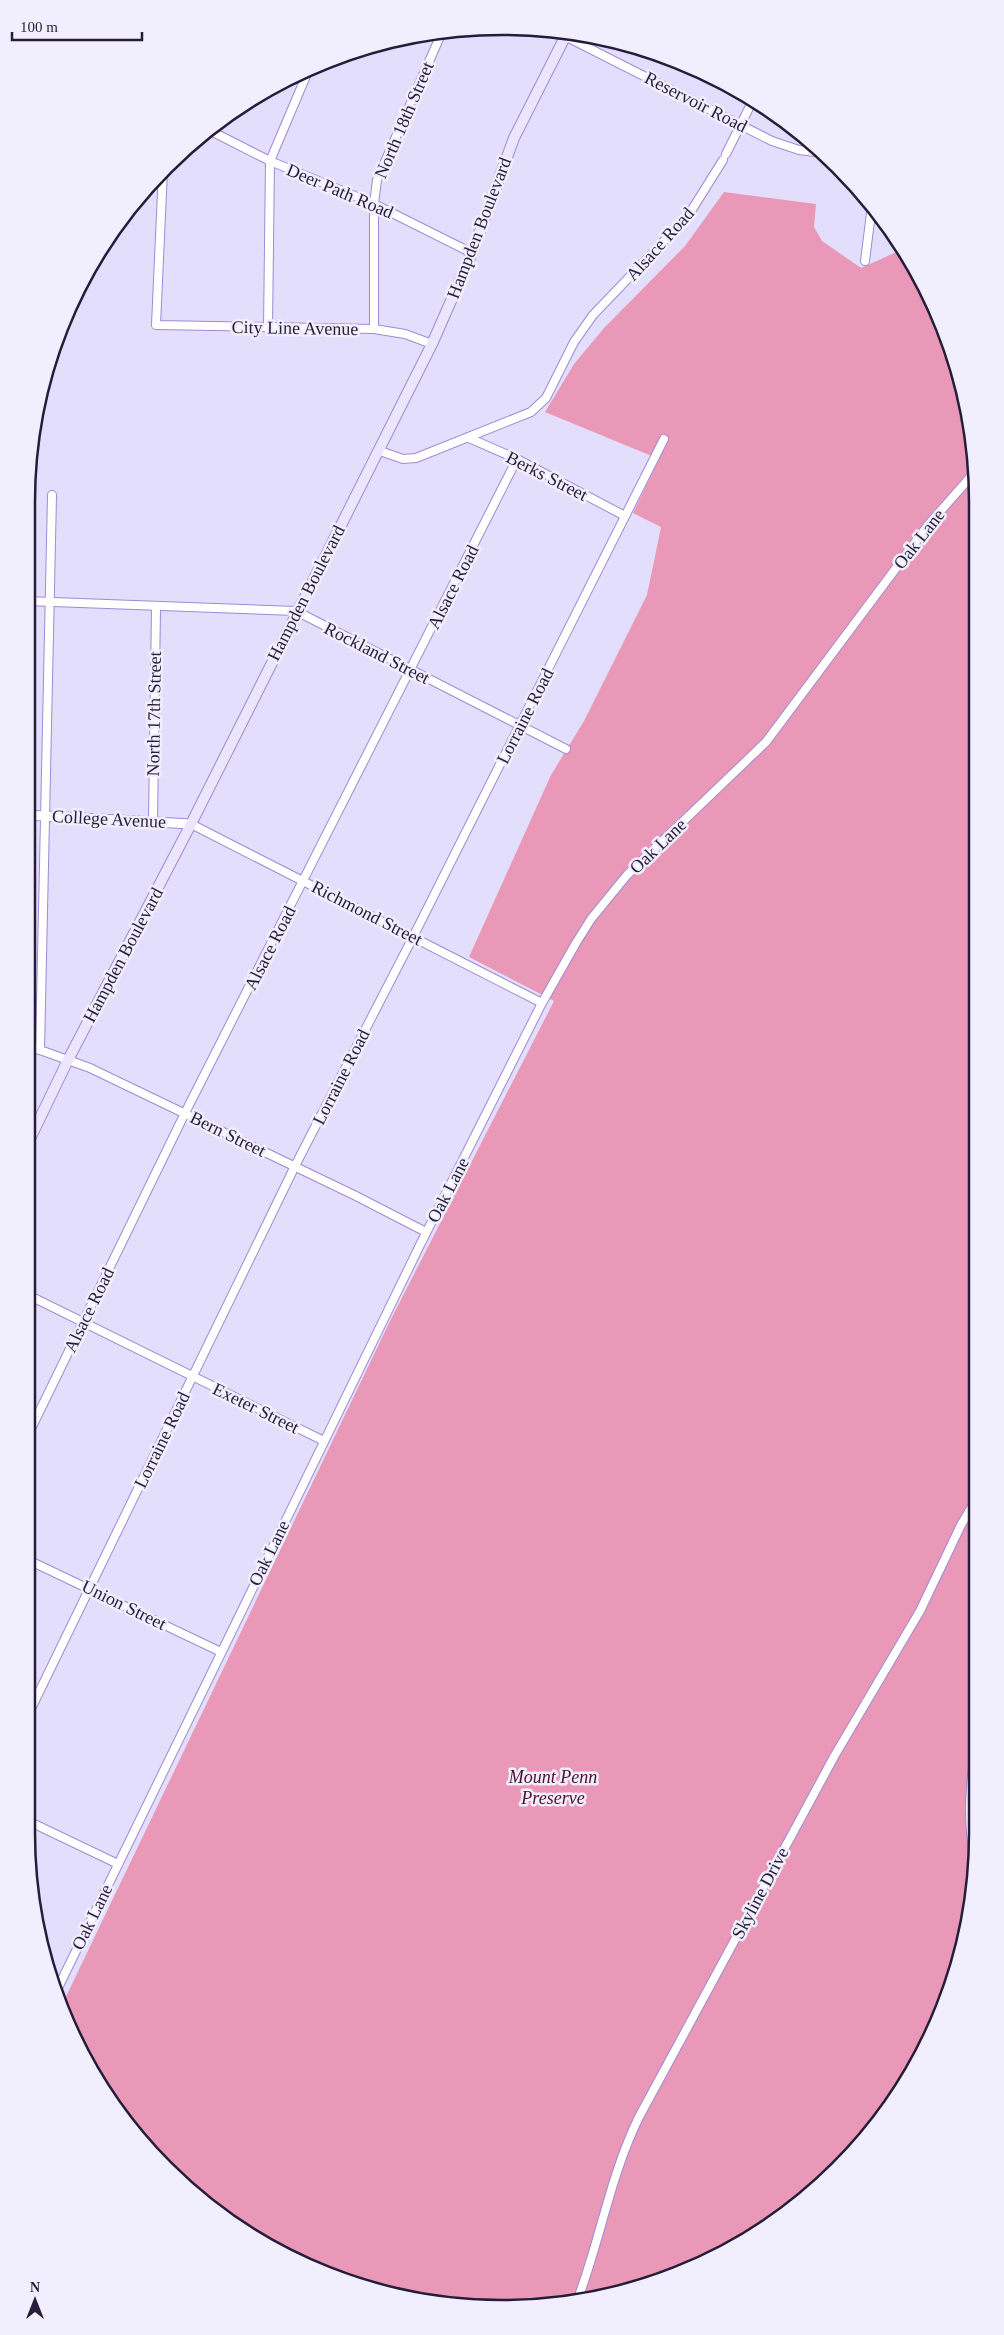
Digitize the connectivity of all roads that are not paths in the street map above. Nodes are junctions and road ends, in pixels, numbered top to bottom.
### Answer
1 (439, 39) edge
2 (563, 39) edge
3 (584, 42) edge
4 (305, 79) edge
5 (750, 107) edge
6 (740, 125) junction
7 (216, 134) edge
8 (810, 151) edge
9 (270, 161) junction
10 (162, 182) edge
11 (374, 204) junction
12 (871, 216) edge
13 (472, 253) junction
14 (865, 261) dead end
15 (268, 329) junction
16 (374, 330) junction
17 (432, 344) junction
18 (469, 438) junction
19 (664, 439) dead end
20 (380, 451) junction
21 (517, 459) junction
22 (968, 480) edge
23 (52, 495) dead end
24 (625, 516) junction
25 (35, 601) edge
26 (50, 602) junction
27 (156, 607) junction
28 (296, 611) junction
29 (411, 670) junction
30 (520, 726) junction
31 (566, 749) dead end
32 (35, 815) edge
33 (45, 816) junction
34 (153, 821) junction
35 (191, 824) junction
36 (304, 881) junction
37 (414, 937) junction
38 (542, 1003) junction
39 (35, 1048) edge
40 (40, 1050) junction
41 (68, 1060) junction
42 (185, 1113) junction
43 (35, 1128) edge
44 (295, 1166) junction
45 (426, 1232) junction
46 (35, 1298) edge
47 (83, 1322) junction
48 (192, 1378) junction
49 (35, 1421) edge
50 (324, 1441) junction
51 (969, 1512) edge
52 (35, 1563) edge
53 (90, 1589) junction
54 (221, 1652) junction
55 (35, 1701) edge
56 (35, 1824) edge
57 (118, 1864) junction
58 (60, 1983) edge
59 (580, 2293) edge

1 - 11 street, North 18th Street
2 - 13 main road, Hampden Boulevard
3 - 6 street, Reservoir Road
4 - 9 street
5 - 6 street, Alsace Road
6 - 8 street, Reservoir Road
6 - 18 street, Alsace Road
7 - 9 street, Deer Path Road
9 - 11 street, Deer Path Road
9 - 15 street
10 - 15 street, City Line Avenue
11 - 13 street, Deer Path Road
11 - 16 street, North 18th Street
12 - 14 street
13 - 17 main road, Hampden Boulevard
15 - 16 street, City Line Avenue
16 - 17 street, City Line Avenue
17 - 20 main road, Hampden Boulevard
18 - 20 street, Alsace Road
18 - 21 street, Berks Street
19 - 24 street, Lorraine Road
20 - 28 main road, Hampden Boulevard
21 - 24 street, Berks Street
21 - 29 street, Alsace Road
22 - 38 street, Oak Lane
23 - 26 street
24 - 30 street, Lorraine Road
25 - 26 street, Rockland Street
26 - 27 street, Rockland Street
26 - 33 street
27 - 28 street, Rockland Street
27 - 34 street, North 17th Street
28 - 29 street, Rockland Street
28 - 35 main road, Hampden Boulevard
29 - 30 street, Rockland Street
29 - 36 street, Alsace Road
30 - 31 street, Rockland Street
30 - 37 street, Lorraine Road
32 - 33 street, College Avenue
33 - 34 street, College Avenue
33 - 40 street
34 - 35 street, College Avenue
35 - 36 street, Richmond Street
35 - 41 main road, Hampden Boulevard
36 - 37 street, Richmond Street
36 - 42 street, Alsace Road
37 - 38 street, Richmond Street
37 - 44 street, Lorraine Road
38 - 45 street, Oak Lane
39 - 40 street, Bern Street
40 - 41 street, Bern Street
41 - 42 street, Bern Street
41 - 43 main road, Hampden Boulevard
42 - 44 street, Bern Street
42 - 47 street, Alsace Road
44 - 45 street, Bern Street
44 - 48 street, Lorraine Road
45 - 50 street, Oak Lane
46 - 47 street, Exeter Street
47 - 48 street, Exeter Street
47 - 49 street, Alsace Road
48 - 50 street, Exeter Street
48 - 53 street, Lorraine Road
50 - 54 street, Oak Lane
51 - 59 street, Skyline Drive
52 - 53 street, Union Street
53 - 54 street, Union Street
53 - 55 street, Lorraine Road
54 - 57 street, Oak Lane
56 - 57 street
57 - 58 street, Oak Lane

